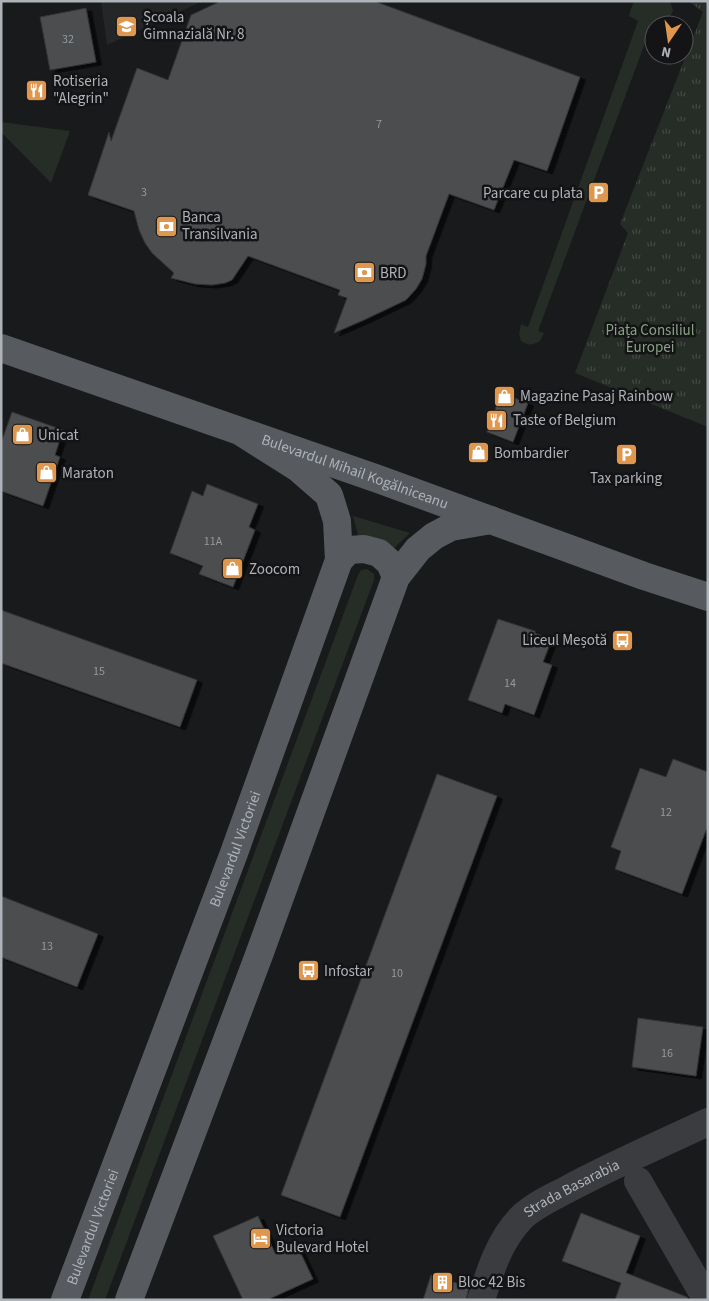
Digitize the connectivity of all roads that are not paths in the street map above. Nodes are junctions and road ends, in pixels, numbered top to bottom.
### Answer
1 (1, 348) edge
2 (241, 432) junction
3 (491, 520) junction
4 (339, 560) junction
5 (396, 577) junction
6 (708, 598) edge
7 (708, 1122) edge
8 (638, 1181) dead end
9 (65, 1300) edge
10 (129, 1300) edge
11 (481, 1300) edge
12 (707, 1300) edge

1 - 2 main road, Bulevardul Mihail Kogălniceanu
2 - 3 main road, Bulevardul Mihail Kogălniceanu
2 - 4 main road, Bulevardul Victoriei
3 - 5 main road
3 - 6 main road, Bulevardul Mihail Kogălniceanu
4 - 5 main road
4 - 9 main road, Bulevardul Victoriei
5 - 10 main road
7 - 11 street, Strada Basarabia
8 - 12 street

